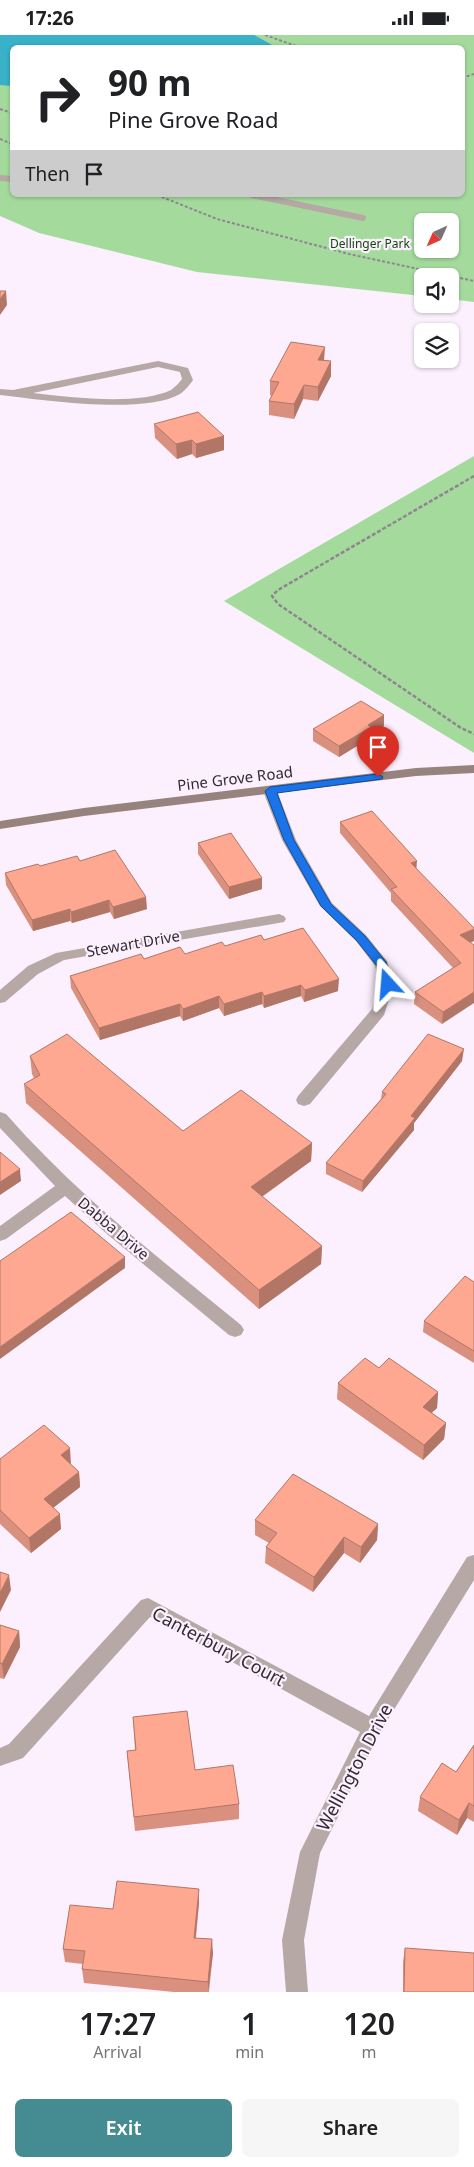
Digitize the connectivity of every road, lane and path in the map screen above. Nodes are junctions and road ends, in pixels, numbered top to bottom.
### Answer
1 (265, 35) edge
2 (293, 45) edge
3 (162, 197) edge
4 (262, 197) edge
5 (363, 218) dead end
6 (474, 281) edge
7 (0, 392) edge
8 (15, 393) junction
9 (474, 476) edge
10 (474, 734) edge
11 (474, 769) edge
12 (270, 791) junction
13 (0, 825) edge
14 (279, 919) dead end
15 (0, 998) edge
16 (304, 1100) dead end
17 (0, 1118) edge
18 (65, 1187) junction
19 (0, 1235) edge
20 (235, 1330) dead end
21 (474, 1563) edge
22 (372, 1728) junction
23 (0, 1757) edge
24 (296, 1992) edge

1 - 2 path
3 - 6 path
4 - 5 lane
7 - 8 street
8 - 8 street
9 - 10 path
11 - 12 street, Pine Grove Road
12 - 13 street, Pine Grove Road
12 - 16 street
14 - 15 street, Stewart Drive
17 - 18 street, Dabba Drive
18 - 19 street
18 - 20 street, Dabba Drive
21 - 22 street, Wellington Drive
22 - 23 street, Canterbury Court
22 - 24 street, Wellington Drive

